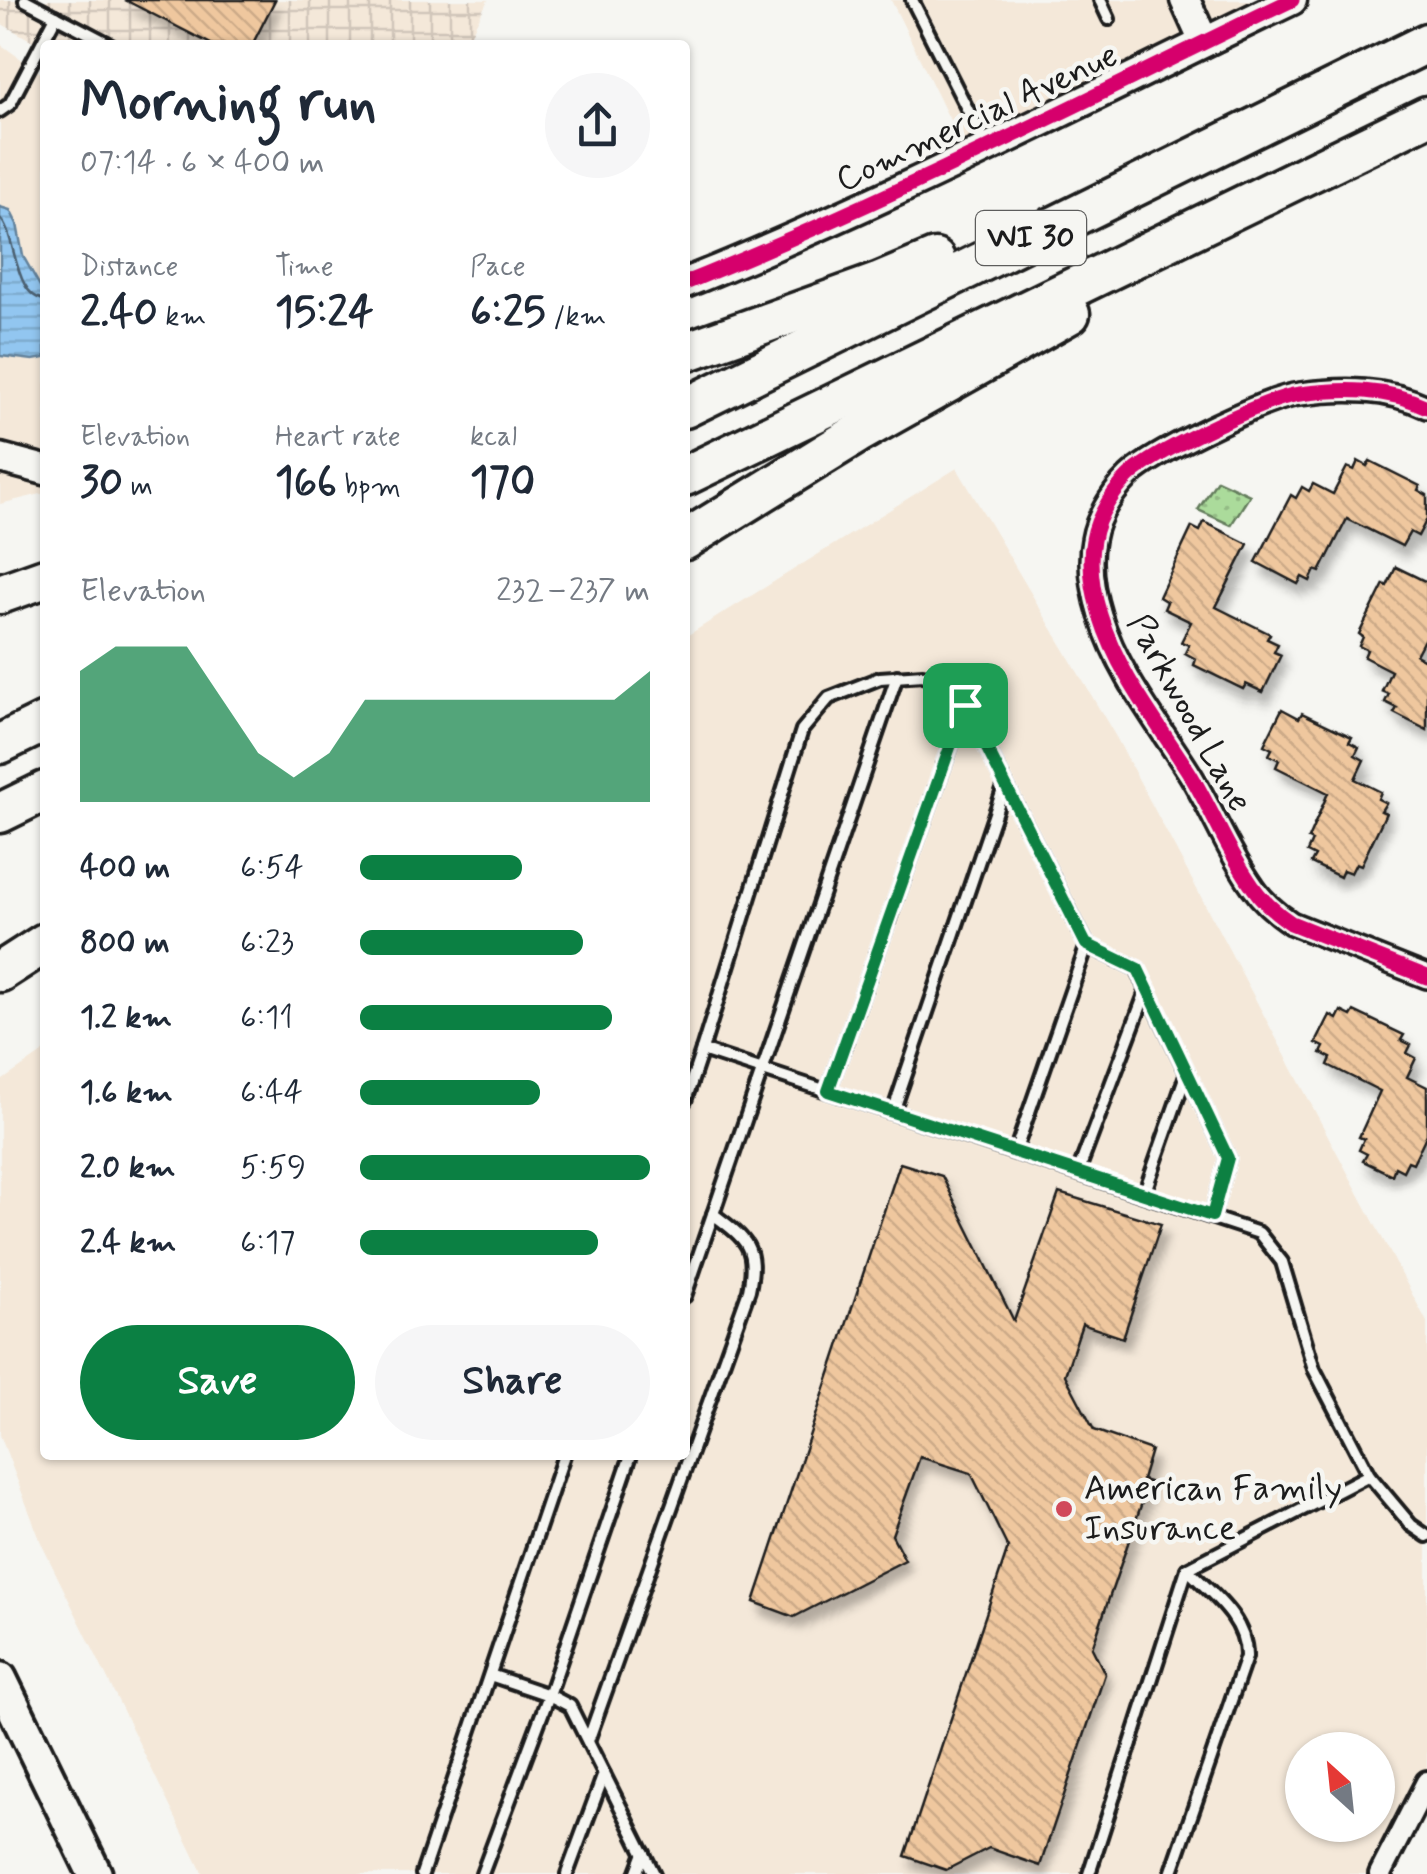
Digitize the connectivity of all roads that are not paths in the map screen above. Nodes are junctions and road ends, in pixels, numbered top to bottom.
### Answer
1 (25, 0) edge
2 (912, 0) edge
3 (1100, 0) edge
4 (1185, 0) edge
5 (1292, 0) edge
6 (56, 16) junction
7 (1109, 19) dead end
8 (43, 40) edge
9 (102, 40) edge
10 (1204, 42) junction
11 (1427, 44) edge
12 (40, 45) edge
13 (1378, 68) junction
14 (0, 92) edge
15 (5, 108) edge
16 (1427, 116) edge
17 (987, 148) junction
18 (1331, 162) junction
19 (690, 281) edge
20 (690, 350) edge
21 (690, 406) edge
22 (1427, 407) edge
23 (0, 458) edge
24 (40, 469) edge
25 (690, 474) edge
26 (690, 537) edge
27 (40, 579) edge
28 (0, 592) edge
29 (897, 676) junction
30 (965, 705) junction
31 (40, 724) edge
32 (0, 744) edge
33 (1005, 784) junction
34 (40, 793) edge
35 (0, 813) edge
36 (1086, 944) junction
37 (40, 946) edge
38 (0, 972) edge
39 (1427, 977) edge
40 (1147, 989) junction
41 (702, 1050) junction
42 (762, 1069) junction
43 (1187, 1072) junction
44 (690, 1086) edge
45 (828, 1091) junction
46 (893, 1112) junction
47 (1016, 1152) junction
48 (1078, 1172) junction
49 (1144, 1194) junction
50 (713, 1214) junction
51 (1212, 1216) junction
52 (690, 1281) edge
53 (690, 1456) edge
54 (562, 1460) edge
55 (629, 1460) edge
56 (688, 1460) edge
57 (1369, 1475) junction
58 (1427, 1536) edge
59 (1187, 1569) junction
60 (490, 1675) junction
61 (0, 1679) edge
62 (550, 1695) junction
63 (588, 1742) junction
64 (604, 1774) junction
65 (1427, 1782) edge
66 (644, 1854) junction
67 (94, 1874) edge
68 (422, 1874) edge
69 (482, 1874) edge
70 (567, 1874) edge
71 (636, 1874) edge
72 (654, 1874) edge
73 (1089, 1874) edge
74 (1171, 1874) edge
75 (1380, 1874) edge

1 - 6 lane
2 - 17 lane
3 - 7 lane
4 - 10 street
5 - 10 street, Commercial Avenue
6 - 8 lane
6 - 9 lane
10 - 17 street, Commercial Avenue
11 - 13 highway, WI 30
12 - 15 lane
13 - 20 highway
13 - 21 highway, WI 30
14 - 15 lane
16 - 18 highway, WI 30
17 - 19 street, Commercial Avenue
18 - 25 highway, WI 30
18 - 26 highway
22 - 39 street, Parkwood Lane
23 - 24 street
27 - 28 highway
29 - 30 lane
29 - 41 lane
29 - 42 lane
30 - 33 lane
30 - 45 lane
31 - 32 highway
33 - 36 lane
33 - 46 lane
34 - 35 highway
36 - 40 lane
36 - 47 lane
37 - 38 highway
40 - 43 lane
40 - 48 lane
41 - 42 lane
41 - 44 lane
42 - 45 lane
42 - 50 lane
43 - 49 lane
43 - 51 lane
45 - 46 lane
46 - 47 lane
47 - 48 lane
48 - 49 lane
49 - 51 lane
50 - 52 lane
50 - 53 lane
51 - 57 lane
54 - 60 lane
55 - 62 lane
56 - 63 lane
57 - 58 lane
57 - 59 lane
59 - 73 lane
59 - 74 lane
60 - 62 lane
60 - 68 lane
61 - 67 main road
62 - 63 lane
62 - 69 lane
63 - 64 lane
64 - 66 lane
64 - 70 lane
65 - 75 street
66 - 71 lane
66 - 72 lane

